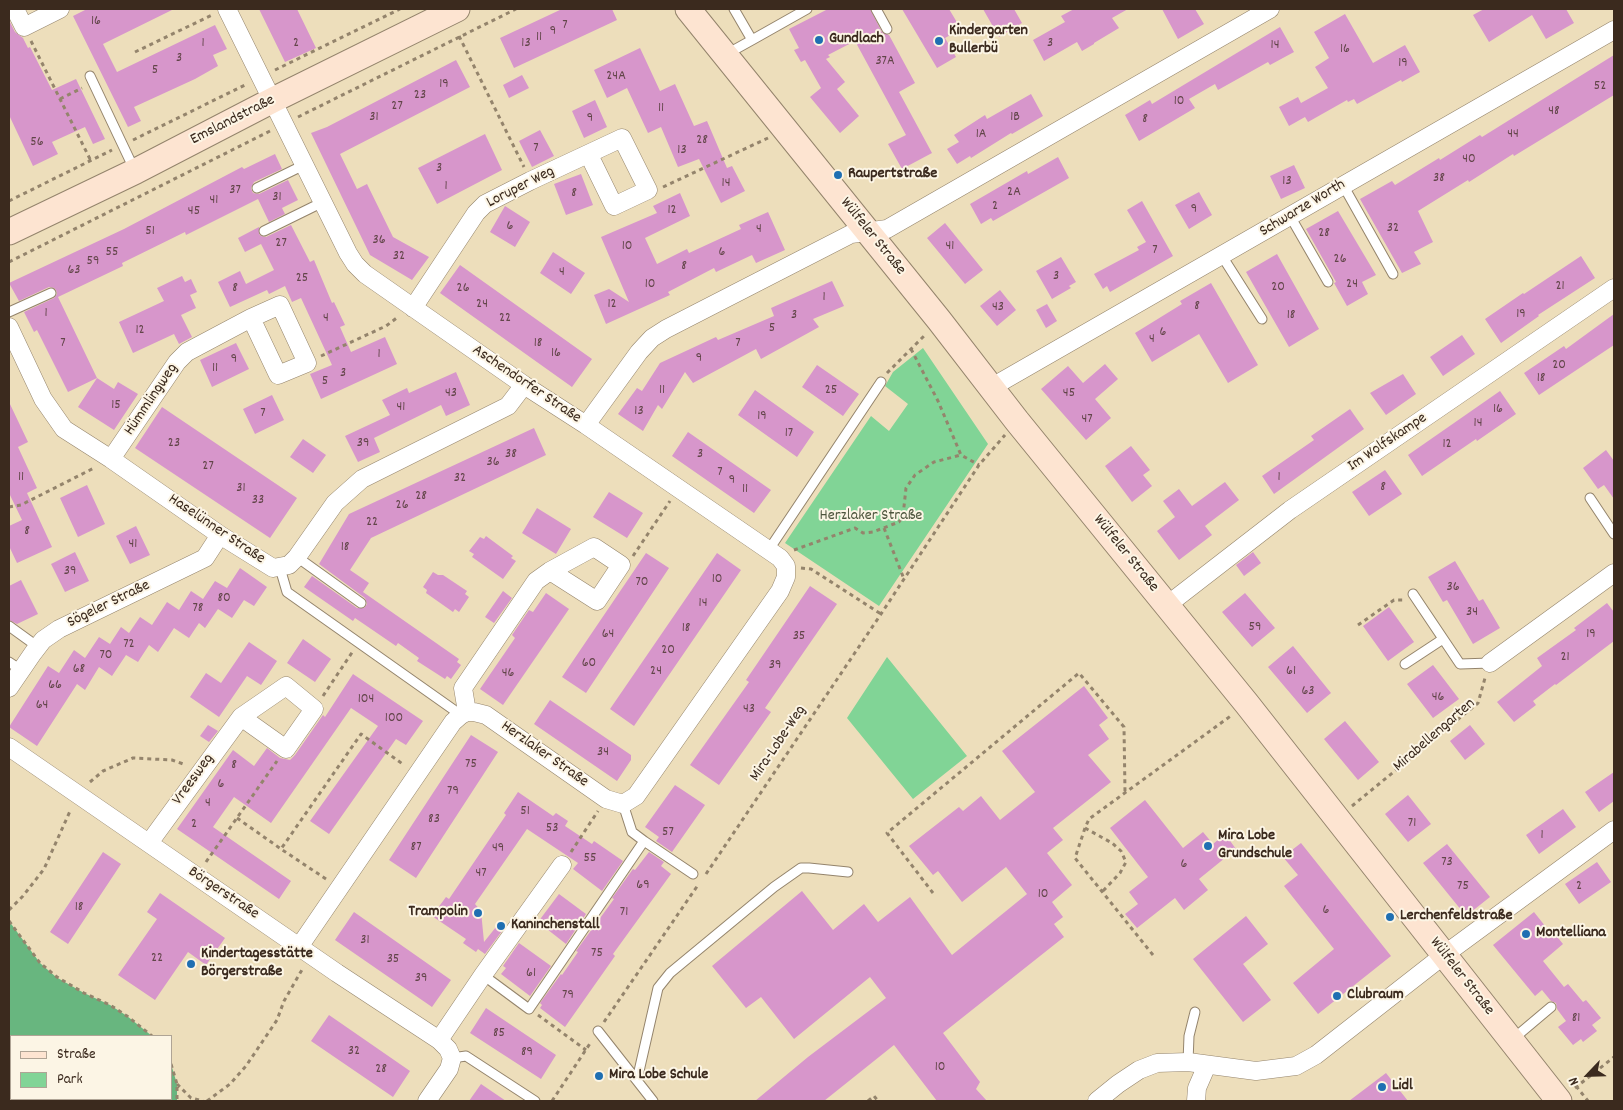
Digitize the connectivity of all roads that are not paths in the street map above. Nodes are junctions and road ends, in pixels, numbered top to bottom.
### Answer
1 (15, 9) edge
2 (60, 9) edge
3 (688, 9) edge
4 (734, 9) edge
5 (807, 9) edge
6 (876, 9) edge
7 (1270, 9) edge
8 (223, 11) edge
9 (453, 11) edge
10 (887, 29) dead end
11 (1614, 30) edge
12 (752, 40) junction
13 (725, 55) junction
14 (91, 79) road end
15 (273, 100) junction
16 (589, 154) junction
17 (304, 165) junction
18 (136, 171) junction
19 (1343, 185) junction
20 (257, 188) dead end
21 (323, 202) junction
22 (1290, 216) junction
23 (264, 231) dead end
24 (9, 232) edge
25 (868, 232) junction
26 (1222, 256) junction
27 (1393, 274) dead end
28 (1328, 282) dead end
29 (1614, 288) edge
30 (51, 292) dead end
31 (413, 308) junction
32 (9, 312) edge
33 (251, 318) junction
34 (1262, 319) dead end
35 (9, 327) edge
36 (881, 382) road end
37 (524, 385) junction
38 (992, 387) junction
39 (586, 426) junction
40 (112, 459) junction
41 (1590, 498) dead end
42 (220, 534) junction
43 (1614, 534) edge
44 (297, 557) junction
45 (778, 559) junction
46 (280, 568) junction
47 (550, 571) junction
48 (1614, 573) edge
49 (1415, 597) road end
50 (361, 603) dead end
51 (1166, 606) junction
52 (9, 626) edge
53 (1443, 639) junction
54 (38, 647) junction
55 (1490, 663) joint
56 (1405, 664) dead end
57 (15, 666) edge
58 (9, 688) edge
59 (464, 713) junction
60 (241, 718) junction
61 (9, 747) edge
62 (624, 804) junction
63 (1614, 830) edge
64 (644, 841) junction
65 (148, 843) junction
66 (562, 865) road end
67 (848, 872) dead end
68 (693, 874) dead end
69 (306, 951) junction
70 (1444, 955) junction
71 (483, 975) junction
72 (1551, 1007) dead end
73 (1195, 1012) dead end
74 (598, 1031) road end
75 (439, 1040) junction
76 (1511, 1041) junction
77 (452, 1058) junction
78 (1188, 1062) junction
79 (1207, 1065) junction
80 (637, 1080) junction
81 (1565, 1096) edge
82 (427, 1101) edge
83 (536, 1101) edge
84 (653, 1101) edge
85 (1096, 1101) edge
86 (1196, 1101) edge

1 - 2 street
3 - 13 main road, Wülfeler Straße
4 - 12 lane
5 - 12 lane
6 - 10 lane
7 - 25 street
8 - 15 street, Aschendorfer Straße
9 - 15 main road, Emslandstraße
11 - 19 street, Schwarze Worth
12 - 13 lane
13 - 25 main road, Wülfeler Straße
14 - 18 lane
15 - 17 street, Aschendorfer Straße
15 - 18 main road, Emslandstraße
16 - 16 street, Loruper Weg
16 - 31 street, Loruper Weg
17 - 20 lane
17 - 21 street, Aschendorfer Straße
18 - 24 main road, Emslandstraße
19 - 22 street, Schwarze Worth
19 - 27 lane
21 - 23 lane
21 - 31 street, Aschendorfer Straße
22 - 26 street, Schwarze Worth
22 - 28 lane
25 - 38 main road, Wülfeler Straße
25 - 39 street, Aschendorfer Straße
26 - 34 lane
26 - 38 street, Schwarze Worth
29 - 51 street, Im Wolfskampe
30 - 32 lane
31 - 37 street, Aschendorfer Straße
33 - 33 street, Hümmlingweg
33 - 40 street, Hümmlingweg
35 - 40 street, Haselünner Straße
36 - 45 lane
37 - 39 street, Aschendorfer Straße
37 - 44 street, Haselünner Straße
38 - 51 main road, Wülfeler Straße
39 - 45 street
40 - 42 street, Haselünner Straße
41 - 43 lane
42 - 46 street, Haselünner Straße
42 - 54 street, Sögeler Straße
44 - 46 street, Haselünner Straße
44 - 50 lane
45 - 62 street
46 - 59 lane
47 - 47 street
47 - 59 street
48 - 55 street
49 - 53 lane
51 - 70 main road, Wülfeler Straße
52 - 54 lane
53 - 55 lane
53 - 56 lane
54 - 57 street, Sögeler Straße
57 - 58 street, Sögeler Straße
59 - 62 street, Herzlaker Straße
59 - 69 street
60 - 60 street, Vreesweg
60 - 65 street, Vreesweg
61 - 65 street, Börgerstraße
62 - 64 lane
63 - 70 street
64 - 68 lane
64 - 71 lane
65 - 69 street, Börgerstraße
66 - 71 street
67 - 80 lane
69 - 75 street, Börgerstraße
70 - 76 main road, Wülfeler Straße
70 - 79 street
71 - 75 street
72 - 76 lane
73 - 78 lane
74 - 80 lane
75 - 77 street, Börgerstraße
76 - 81 main road, Wülfeler Straße
77 - 82 street
77 - 83 lane
78 - 79 street
78 - 85 street
79 - 86 street
80 - 84 lane

